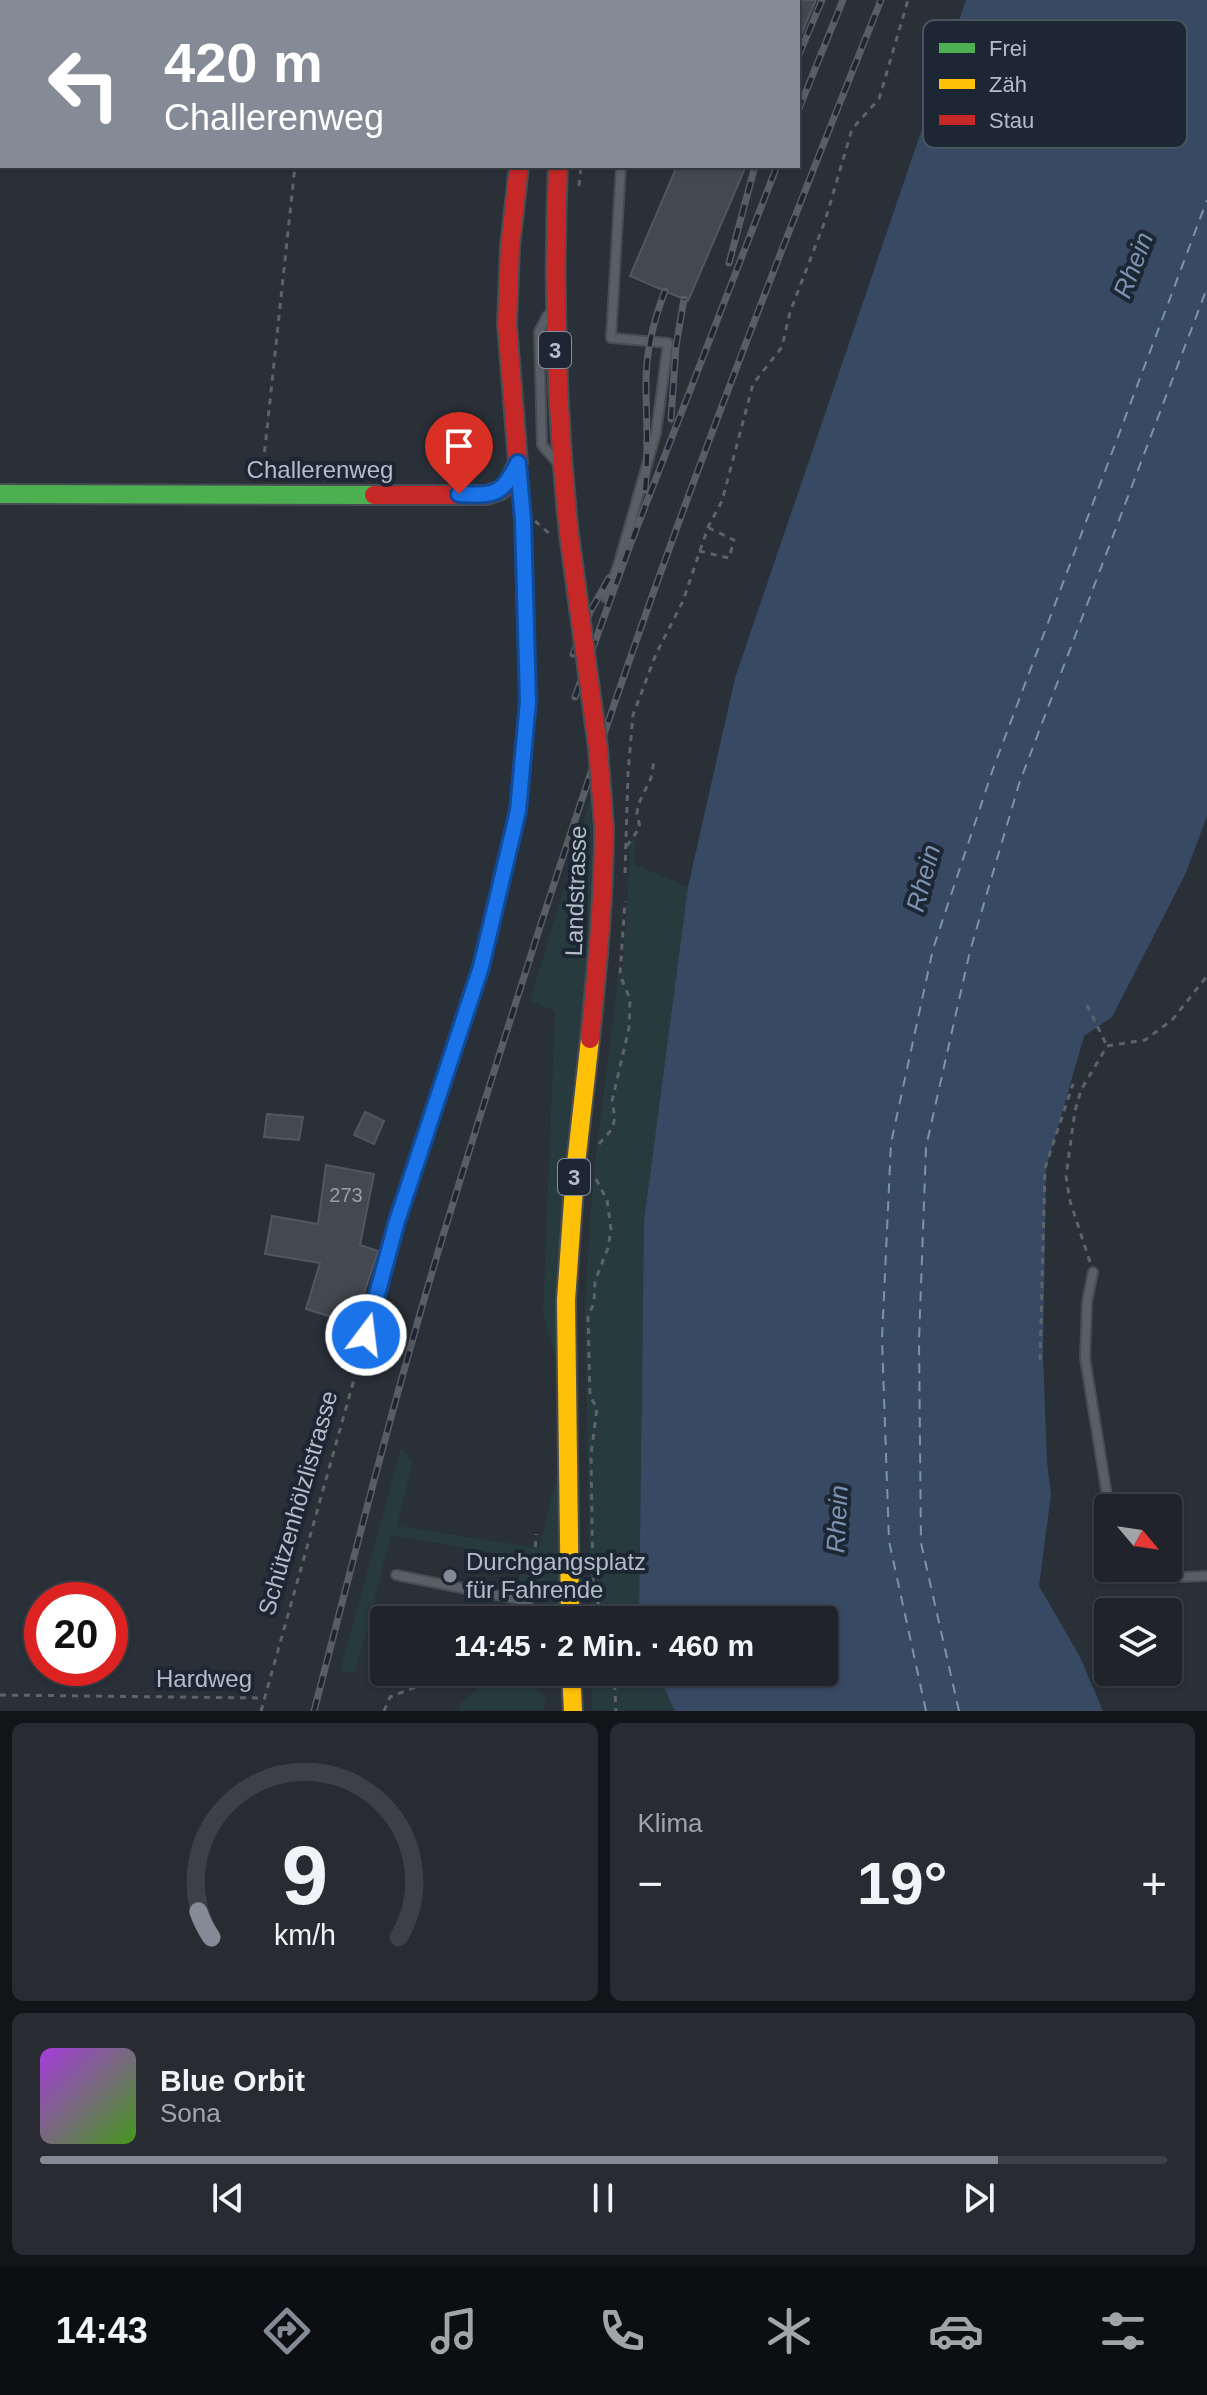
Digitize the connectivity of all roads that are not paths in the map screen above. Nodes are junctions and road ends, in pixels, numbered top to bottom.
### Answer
1 (519, 168) edge
2 (558, 168) edge
3 (621, 168) edge
4 (518, 463) junction
5 (0, 494) edge
6 (606, 598) dead end
7 (1093, 1272) road end
8 (358, 1364) road end
9 (1107, 1494) edge
10 (396, 1575) dead end
11 (1207, 1576) edge
12 (1182, 1577) edge
13 (529, 1606) edge
14 (570, 1606) edge
15 (572, 1686) edge
16 (573, 1711) edge

1 - 4 main road
2 - 14 main road, Landstrasse / 3, bridge
3 - 6 lane
4 - 5 main road, Challerenweg
4 - 8 lane, Schützenhölzlistrasse
7 - 9 lane
10 - 13 lane
11 - 12 lane
15 - 16 main road

